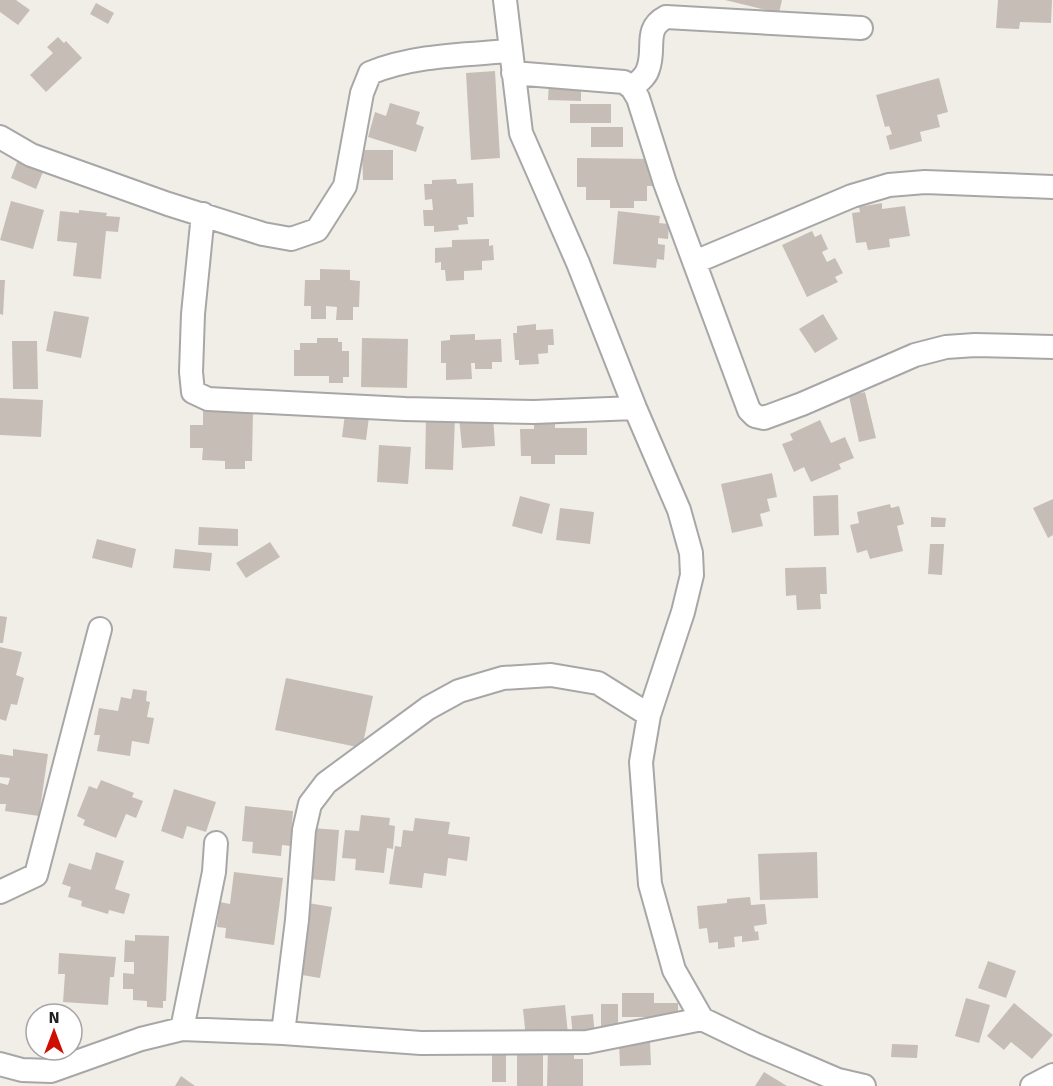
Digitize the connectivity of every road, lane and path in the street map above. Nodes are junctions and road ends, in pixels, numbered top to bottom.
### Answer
1 (505, 0) edge
2 (861, 28) dead end
3 (512, 62) junction
4 (632, 88) junction
5 (0, 136) edge
6 (1053, 187) edge
7 (203, 214) junction
8 (695, 262) junction
9 (1053, 346) edge
10 (635, 408) junction
11 (100, 629) dead end
12 (649, 715) junction
13 (216, 843) dead end
14 (0, 892) edge
15 (702, 1019) junction
16 (182, 1029) junction
17 (283, 1033) junction
18 (0, 1065) edge
19 (1053, 1076) edge
20 (864, 1086) edge
21 (1032, 1086) edge

1 - 3 street
2 - 4 street
3 - 4 street
3 - 7 street
3 - 10 street
4 - 8 street
5 - 7 street
6 - 8 street
7 - 10 street
8 - 9 street
10 - 12 street
11 - 14 street
12 - 15 street
12 - 17 street
13 - 16 street
15 - 17 street
15 - 20 street
16 - 17 street
16 - 18 street
19 - 21 street

